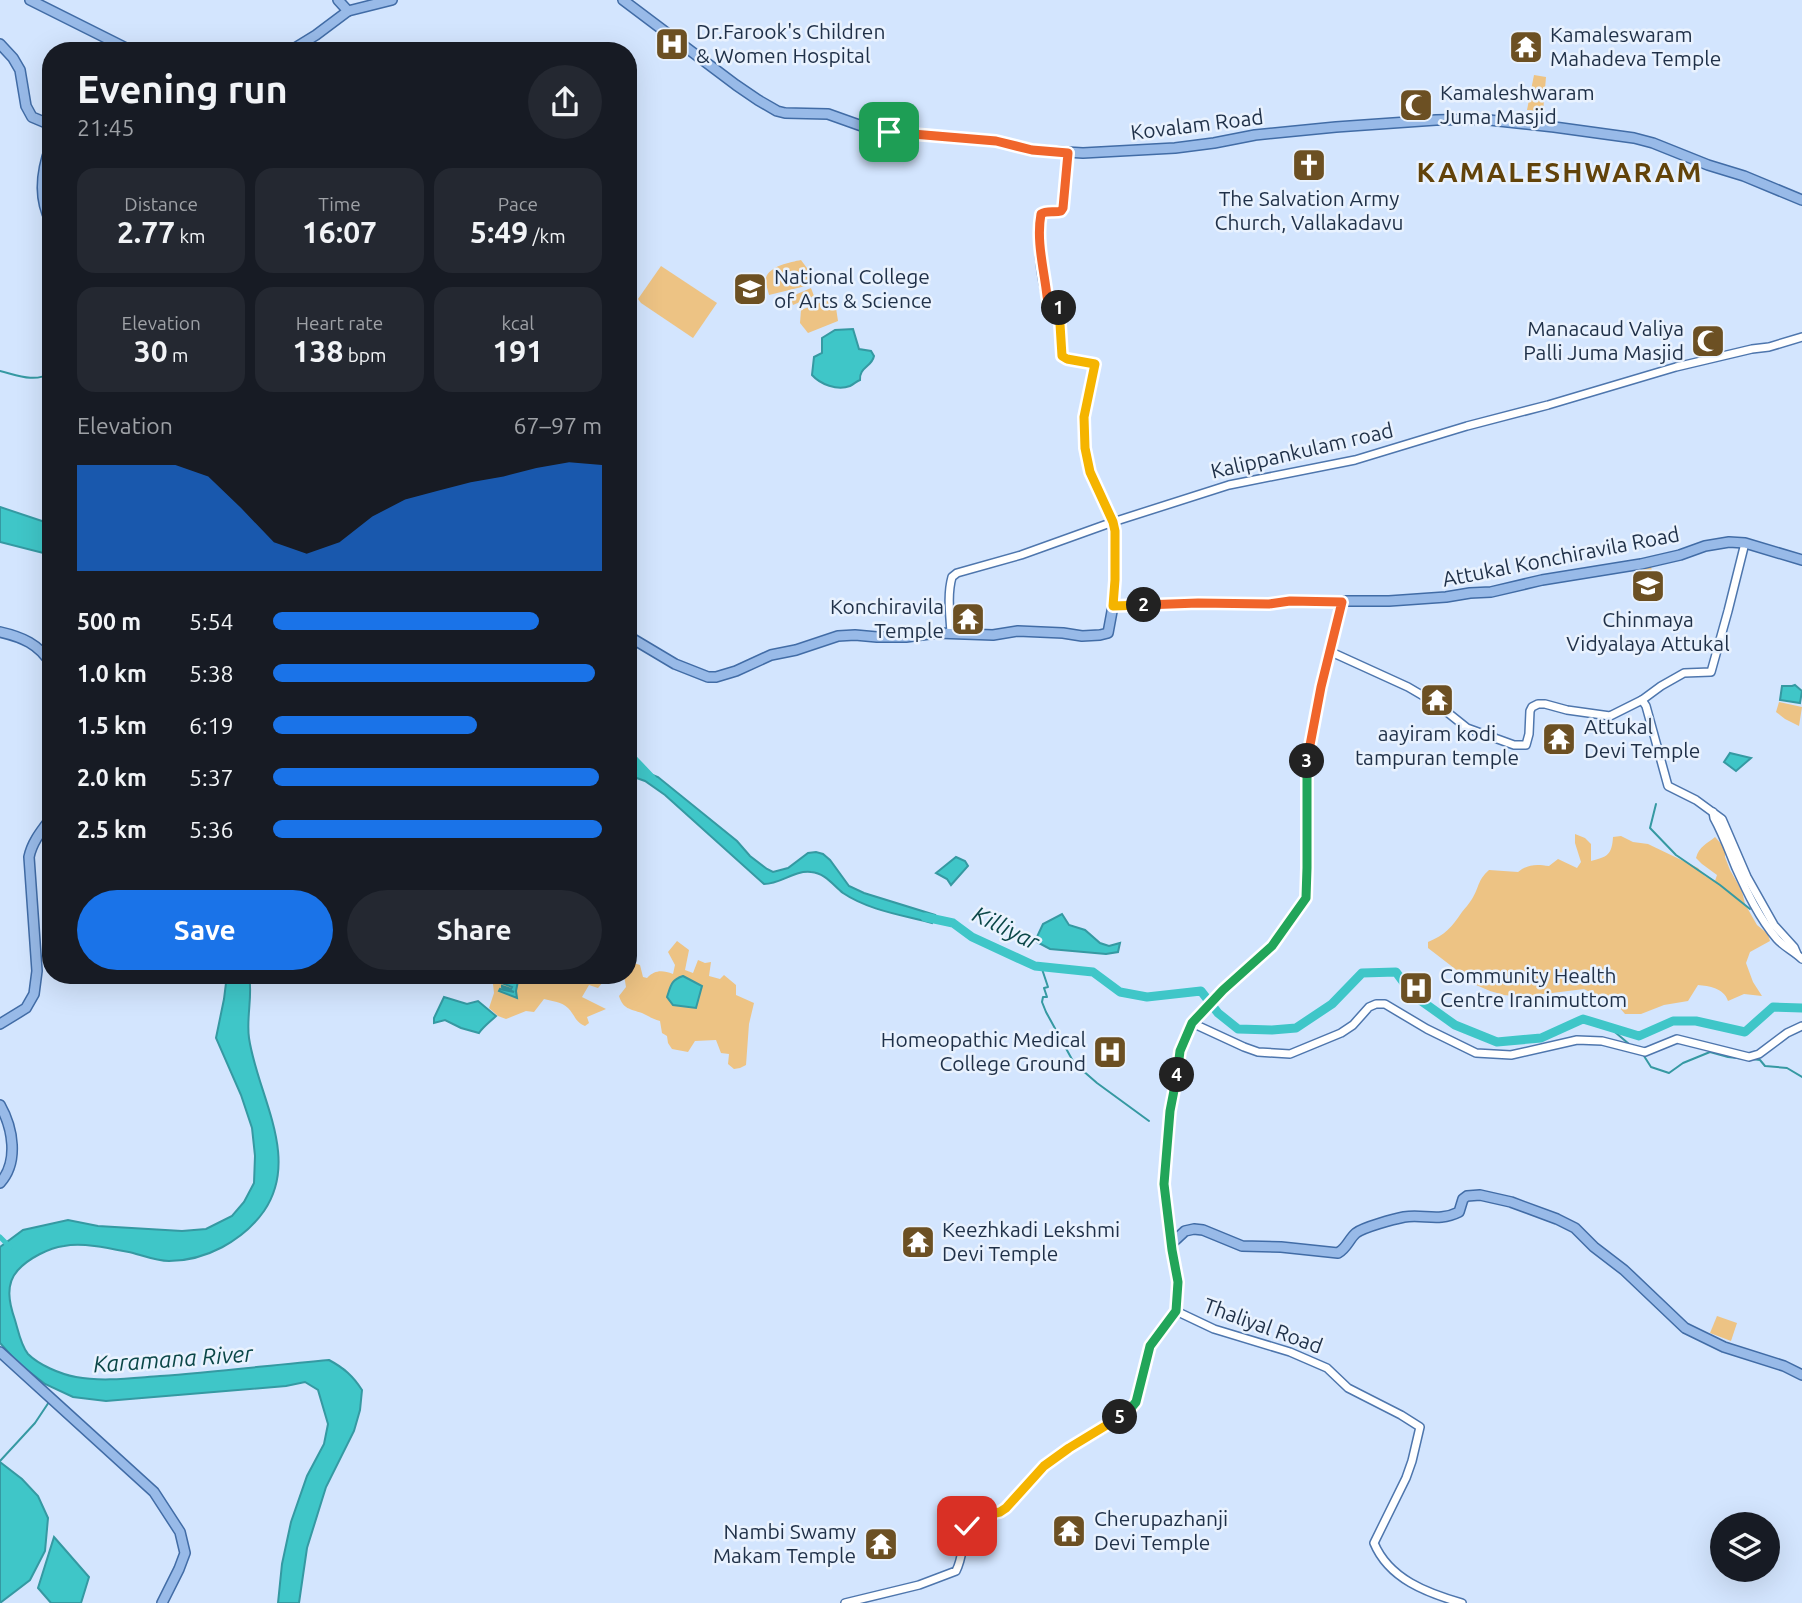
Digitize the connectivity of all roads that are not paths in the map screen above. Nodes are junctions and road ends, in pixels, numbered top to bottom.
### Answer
1 (30, 0) edge
2 (338, 0) edge
3 (392, 0) edge
4 (623, 0) edge
5 (348, 10) junction
6 (114, 42) edge
7 (305, 42) edge
8 (0, 44) edge
9 (42, 121) edge
10 (1068, 153) junction
11 (1802, 200) edge
12 (1802, 337) edge
13 (1113, 522) junction
14 (1745, 544) junction
15 (1802, 560) edge
16 (1342, 602) junction
17 (1113, 606) junction
18 (0, 632) edge
19 (951, 634) junction
20 (637, 641) edge
21 (42, 651) edge
22 (1329, 651) junction
23 (1642, 700) junction
24 (42, 831) edge
25 (1799, 956) edge
26 (1192, 1023) junction
27 (0, 1024) edge
28 (1802, 1026) edge
29 (0, 1105) edge
30 (0, 1183) edge
31 (1171, 1244) junction
32 (1176, 1311) junction
33 (0, 1352) edge
34 (1802, 1375) edge
35 (162, 1603) edge
36 (845, 1603) edge
37 (1462, 1603) edge

1 - 6 main road
2 - 5 main road
3 - 5 main road
4 - 10 main road, Kovalam Road
5 - 7 main road
8 - 9 main road
10 - 11 main road, Kovalam Road
10 - 13 street
12 - 13 street, Kalippankulam road
13 - 17 street
13 - 19 street, Kalippankulam road
14 - 15 main road, Attukal Konchiravila Road
14 - 16 main road, Attukal Konchiravila Road
14 - 23 street
16 - 17 main road, Attukal Konchiravila Road
16 - 22 street
17 - 19 main road
18 - 21 main road
19 - 20 main road
22 - 23 street
22 - 26 street
23 - 25 street
24 - 27 main road
26 - 28 street
26 - 31 street
29 - 30 main road
31 - 32 street
31 - 34 main road
32 - 36 street
32 - 37 street, Thaliyal Road
33 - 35 main road

